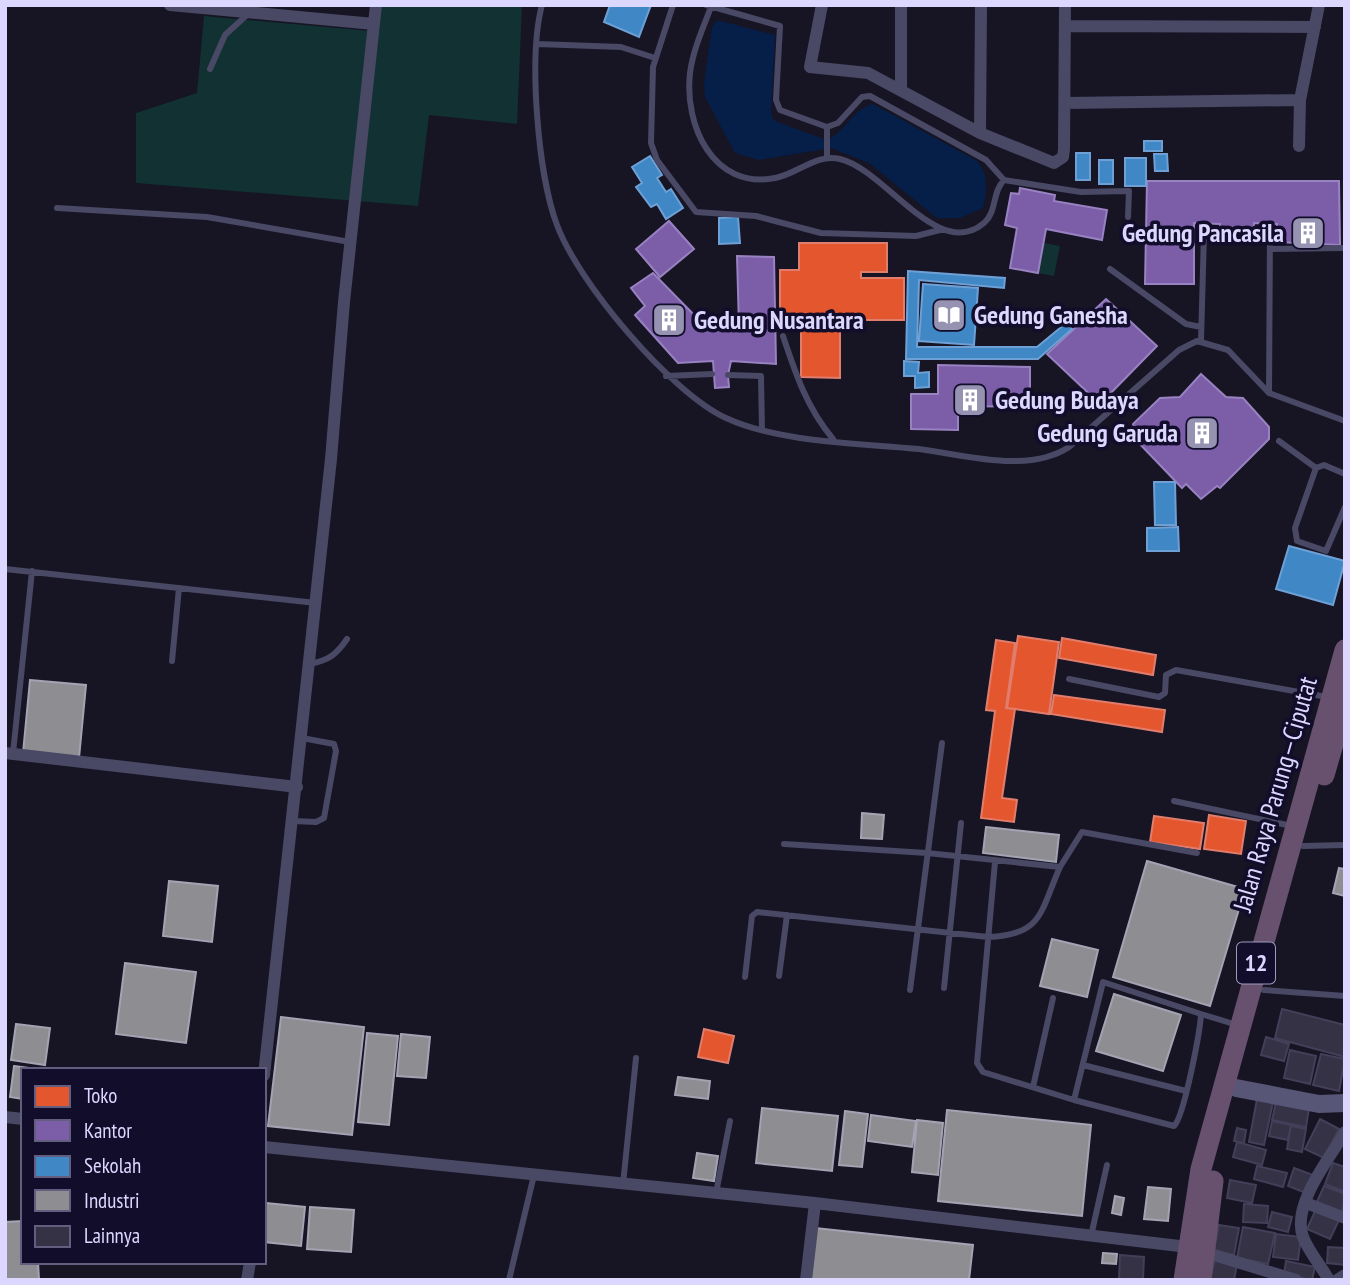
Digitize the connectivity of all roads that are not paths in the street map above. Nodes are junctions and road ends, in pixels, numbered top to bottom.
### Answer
1 (170, 5) edge
2 (376, 5) edge
3 (542, 5) edge
4 (673, 5) edge
5 (822, 5) edge
6 (901, 5) edge
7 (981, 5) edge
8 (1065, 5) edge
9 (1319, 5) edge
10 (708, 6) edge
11 (249, 9) edge
12 (374, 24) junction
13 (1066, 26) junction
14 (1315, 27) junction
15 (537, 44) junction
16 (655, 58) junction
17 (210, 69) dead end
18 (901, 88) junction
19 (1300, 100) junction
20 (1065, 103) junction
21 (827, 131) junction
22 (980, 133) junction
23 (1299, 146) dead end
24 (828, 154) junction
25 (1004, 180) junction
26 (57, 208) dead end
27 (1128, 217) dead end
28 (940, 230) junction
29 (1270, 232) dead end
30 (1203, 233) dead end
31 (350, 242) junction
32 (1345, 248) edge
33 (1271, 249) junction
34 (1110, 269) dead end
35 (1201, 327) junction
36 (783, 336) dead end
37 (1200, 342) junction
38 (712, 374) dead end
39 (728, 375) dead end
40 (666, 376) junction
41 (1269, 393) junction
42 (1345, 421) edge
43 (762, 429) junction
44 (834, 439) junction
45 (1279, 441) dead end
46 (1316, 468) junction
47 (1345, 474) edge
48 (1345, 507) edge
49 (5, 569) edge
50 (32, 571) junction
51 (179, 588) junction
52 (316, 603) junction
53 (347, 639) dead end
54 (1345, 650) edge
55 (172, 661) dead end
56 (310, 664) junction
57 (1069, 679) dead end
58 (1337, 700) edge
59 (302, 738) junction
60 (942, 743) dead end
61 (9, 753) edge
62 (297, 786) junction
63 (1174, 801) dead end
64 (293, 821) junction
65 (961, 823) dead end
66 (1299, 836) junction
67 (784, 844) dead end
68 (1345, 845) edge
69 (927, 853) junction
70 (1197, 853) dead end
71 (957, 857) junction
72 (995, 862) junction
73 (1060, 867) junction
74 (787, 915) junction
75 (918, 929) junction
76 (950, 933) junction
77 (988, 937) junction
78 (745, 976) dead end
79 (779, 976) dead end
80 (944, 988) dead end
81 (910, 990) dead end
82 (1264, 990) junction
83 (1345, 996) edge
84 (1053, 998) dead end
85 (1202, 1014) junction
86 (1239, 1026) junction
87 (636, 1058) dead end
88 (1083, 1065) junction
89 (265, 1068) edge
90 (1032, 1087) junction
91 (1236, 1088) junction
92 (1186, 1091) junction
93 (1074, 1100) junction
94 (1345, 1103) edge
95 (730, 1121) dead end
96 (1345, 1132) edge
97 (266, 1147) edge
98 (1107, 1165) dead end
99 (534, 1175) junction
100 (623, 1184) junction
101 (716, 1193) junction
102 (815, 1203) junction
103 (1306, 1203) junction
104 (1345, 1218) edge
105 (1091, 1236) junction
106 (1197, 1249) junction
107 (1345, 1275) edge
108 (509, 1280) edge
109 (806, 1280) edge
110 (1184, 1280) edge
111 (1200, 1280) edge
112 (1296, 1280) edge
113 (1329, 1280) edge
114 (1337, 1280) edge

1 - 11 street
2 - 12 street
3 - 15 lane
4 - 16 lane
5 - 18 street
6 - 18 street
7 - 22 street
8 - 13 street
9 - 14 street
10 - 21 lane
10 - 24 lane
11 - 12 street
11 - 17 lane
12 - 31 street
13 - 14 street
13 - 20 street
14 - 19 street
15 - 16 lane
15 - 40 lane
16 - 28 lane
18 - 22 street
19 - 20 street
19 - 23 street
20 - 22 street
21 - 24 lane
21 - 25 lane
24 - 28 lane
25 - 27 lane
25 - 28 lane
26 - 31 lane
29 - 33 lane
30 - 35 lane
31 - 52 street
32 - 33 lane
33 - 41 lane
34 - 35 lane
35 - 37 lane
36 - 44 lane
37 - 41 lane
37 - 44 lane
38 - 40 lane
39 - 43 lane
40 - 43 lane
41 - 42 lane
43 - 44 lane
45 - 46 lane
46 - 47 lane
46 - 48 lane
49 - 50 lane
50 - 51 lane
50 - 61 lane
51 - 52 lane
51 - 55 lane
52 - 56 street
53 - 56 lane
54 - 58 highway, Jalan Raya Parung—Ciputat / 12
56 - 59 street
57 - 58 lane
58 - 66 highway, Jalan Raya Parung—Ciputat / 12
59 - 62 street
59 - 64 lane
60 - 69 lane
61 - 62 street
62 - 64 street
63 - 66 lane
64 - 89 street
65 - 71 lane
66 - 68 lane
66 - 82 highway, Jalan Raya Parung—Ciputat / 12
66 - 86 highway, Jalan Raya Parung—Ciputat / 12
67 - 69 lane
69 - 71 lane
69 - 75 lane
70 - 73 lane
71 - 72 lane
71 - 76 lane
72 - 73 lane
72 - 77 lane
73 - 77 lane
74 - 75 lane
74 - 78 lane
74 - 79 lane
75 - 76 lane
75 - 81 lane
76 - 77 lane
76 - 80 lane
77 - 90 lane
82 - 83 lane
82 - 91 highway, Jalan Raya Parung—Ciputat / 12
84 - 90 lane
85 - 86 lane
85 - 88 lane
85 - 92 lane
86 - 106 highway, Jalan Raya Parung—Ciputat / 12
87 - 100 lane
88 - 92 lane
88 - 93 lane
90 - 93 lane
91 - 94 street
91 - 106 highway, Jalan Raya Parung—Ciputat / 12
92 - 93 lane
95 - 101 lane
96 - 103 street
97 - 99 street
98 - 105 lane
99 - 100 street
99 - 108 lane
100 - 101 street
101 - 102 street
102 - 105 street
102 - 109 street
103 - 104 street
103 - 113 street
105 - 106 street
106 - 110 highway, Jalan Raya Parung—Ciputat / 12
106 - 111 highway, Jalan Raya Parung—Ciputat / 12
106 - 112 street
107 - 114 street

